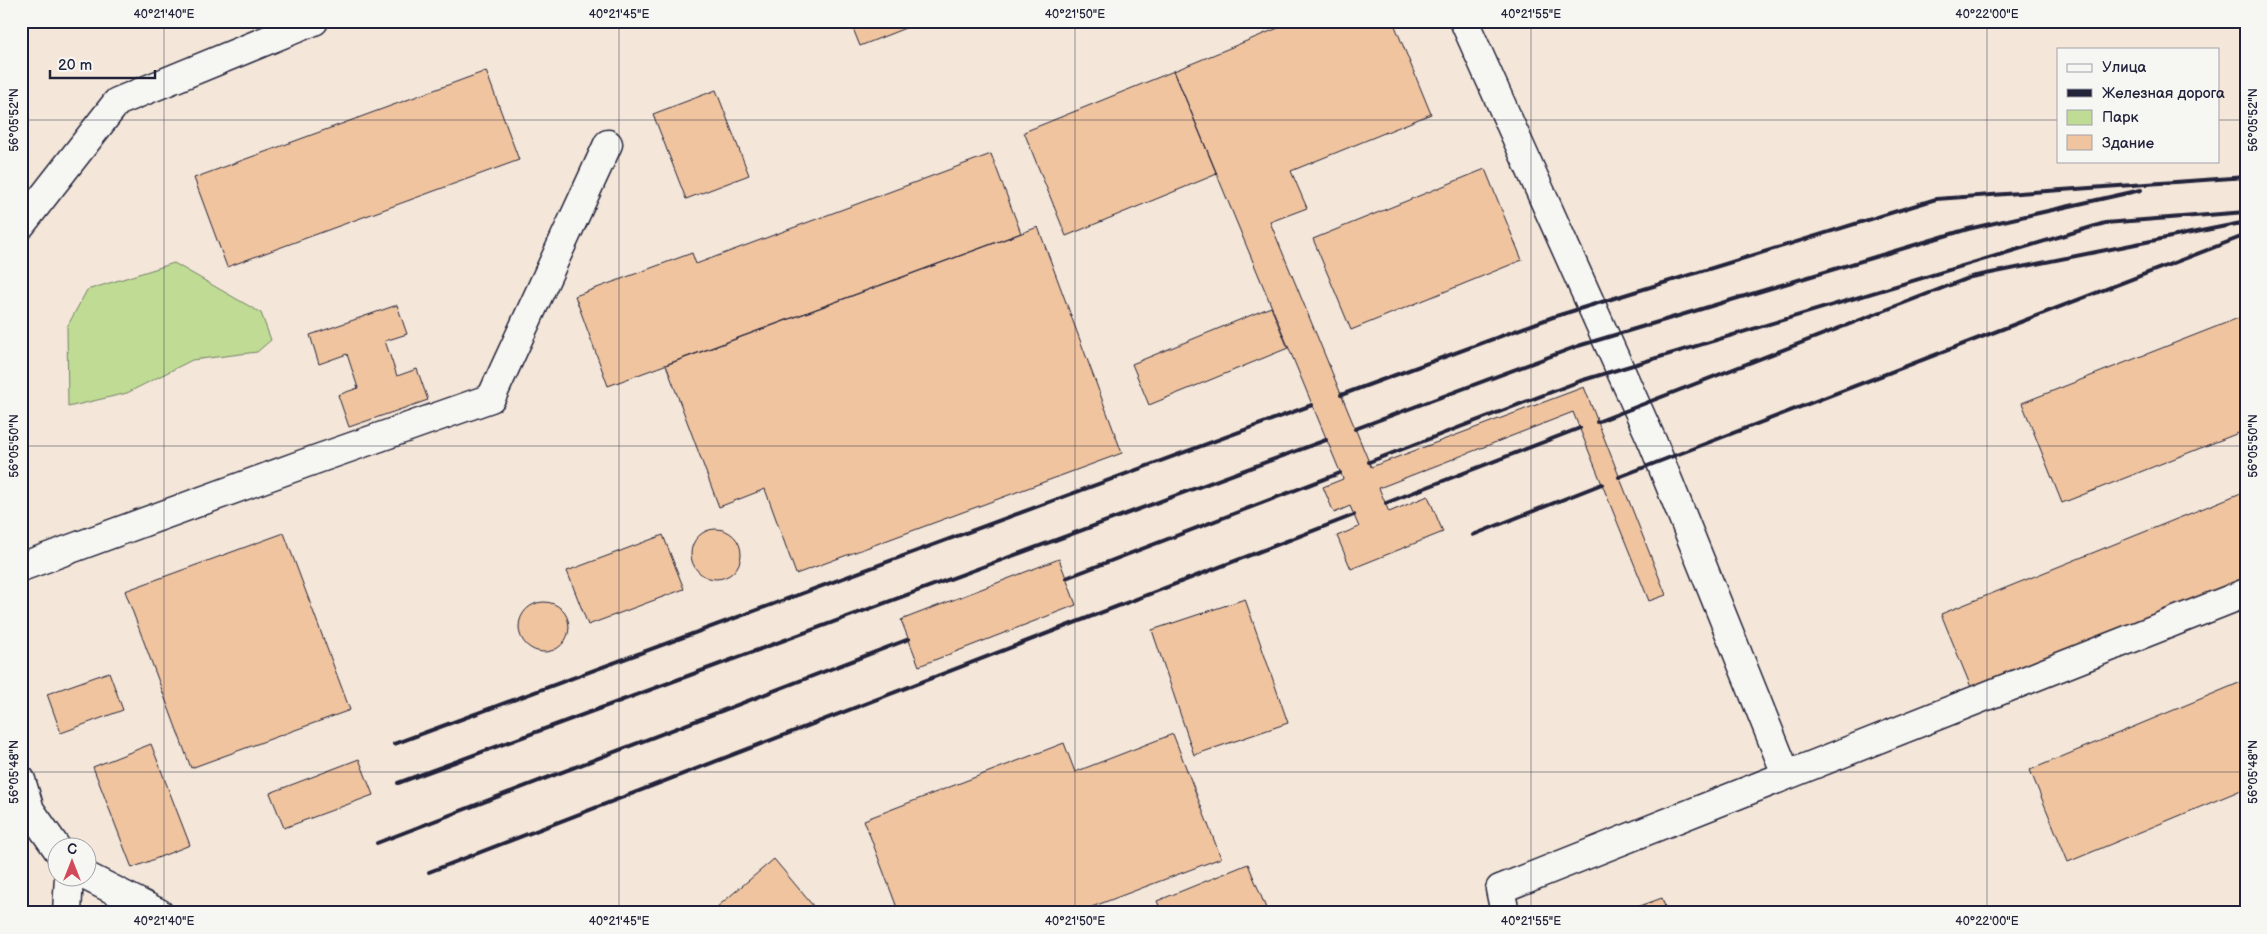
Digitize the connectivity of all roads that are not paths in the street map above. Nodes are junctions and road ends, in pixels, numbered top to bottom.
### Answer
1 (314, 21) edge
2 (1464, 21) edge
3 (608, 144) dead end
4 (21, 225) edge
5 (21, 567) edge
6 (2246, 593) edge
7 (1786, 774) junction
8 (21, 780) edge
9 (26, 807) edge
10 (48, 837) edge
11 (98, 882) edge
12 (68, 886) edge
13 (67, 913) edge
14 (159, 913) edge
15 (1505, 913) edge

1 - 4 street
2 - 7 street
3 - 5 street
6 - 7 street
7 - 15 street
8 - 9 street
9 - 10 street
11 - 14 street
12 - 13 street

